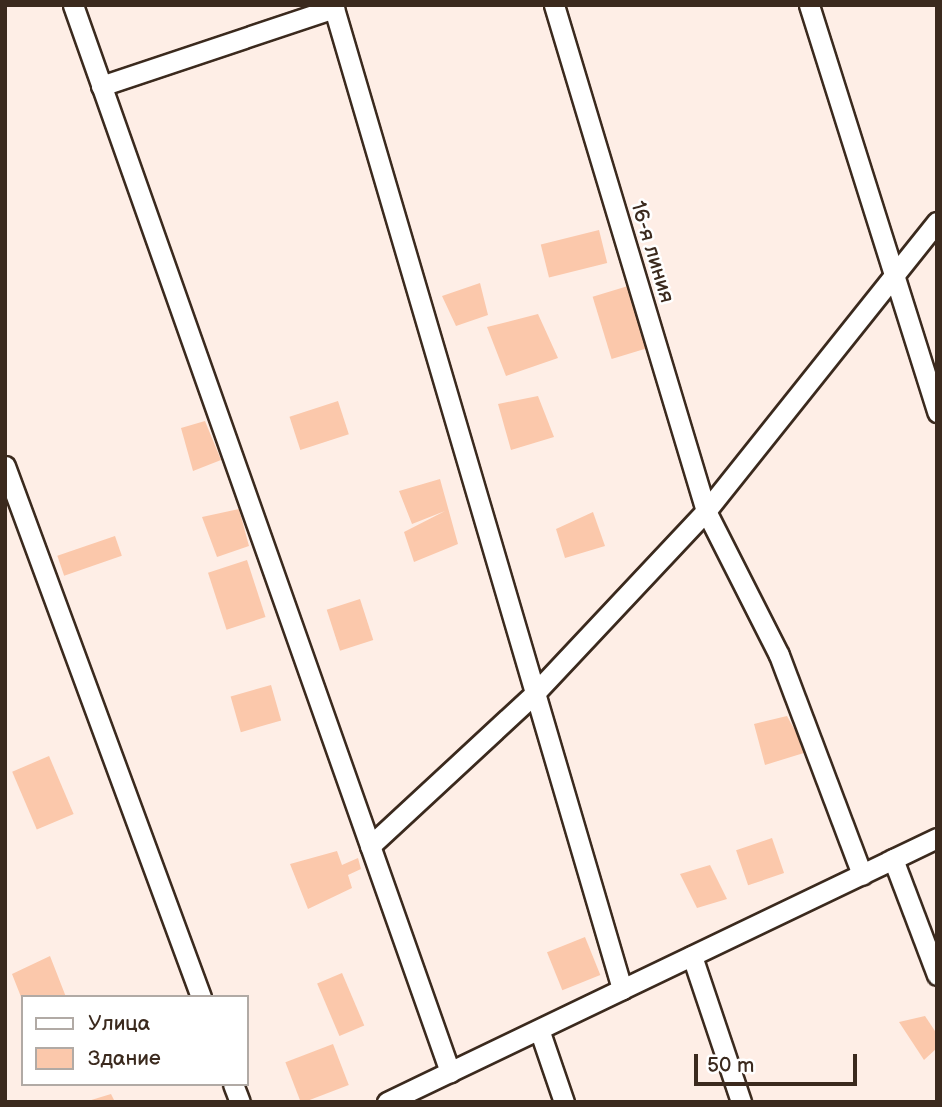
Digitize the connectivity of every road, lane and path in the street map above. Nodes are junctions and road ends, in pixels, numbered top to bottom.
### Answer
1 (73, 5) edge
2 (554, 5) edge
3 (809, 5) edge
4 (333, 7) edge
5 (101, 86) junction
6 (937, 222) edge
7 (895, 270) junction
8 (937, 412) edge
9 (5, 466) edge
10 (706, 511) junction
11 (535, 693) junction
12 (937, 838) edge
13 (370, 846) junction
14 (893, 859) junction
15 (862, 875) junction
16 (692, 956) junction
17 (937, 975) edge
18 (622, 989) junction
19 (200, 995) edge
20 (540, 1032) junction
21 (450, 1072) junction
22 (387, 1102) edge
23 (564, 1102) edge
24 (741, 1102) edge

1 - 5 street
2 - 10 street, 16-я линия
3 - 7 street
4 - 5 street
4 - 11 street
5 - 13 street
6 - 7 street
7 - 8 street
7 - 10 street
9 - 19 street
10 - 11 street
10 - 15 street, 16-я линия
11 - 13 street
11 - 18 street
12 - 14 street
13 - 21 street
14 - 15 street
14 - 17 street
15 - 16 street
16 - 18 street
16 - 24 street
18 - 20 street
20 - 21 street
20 - 23 street
21 - 22 street

